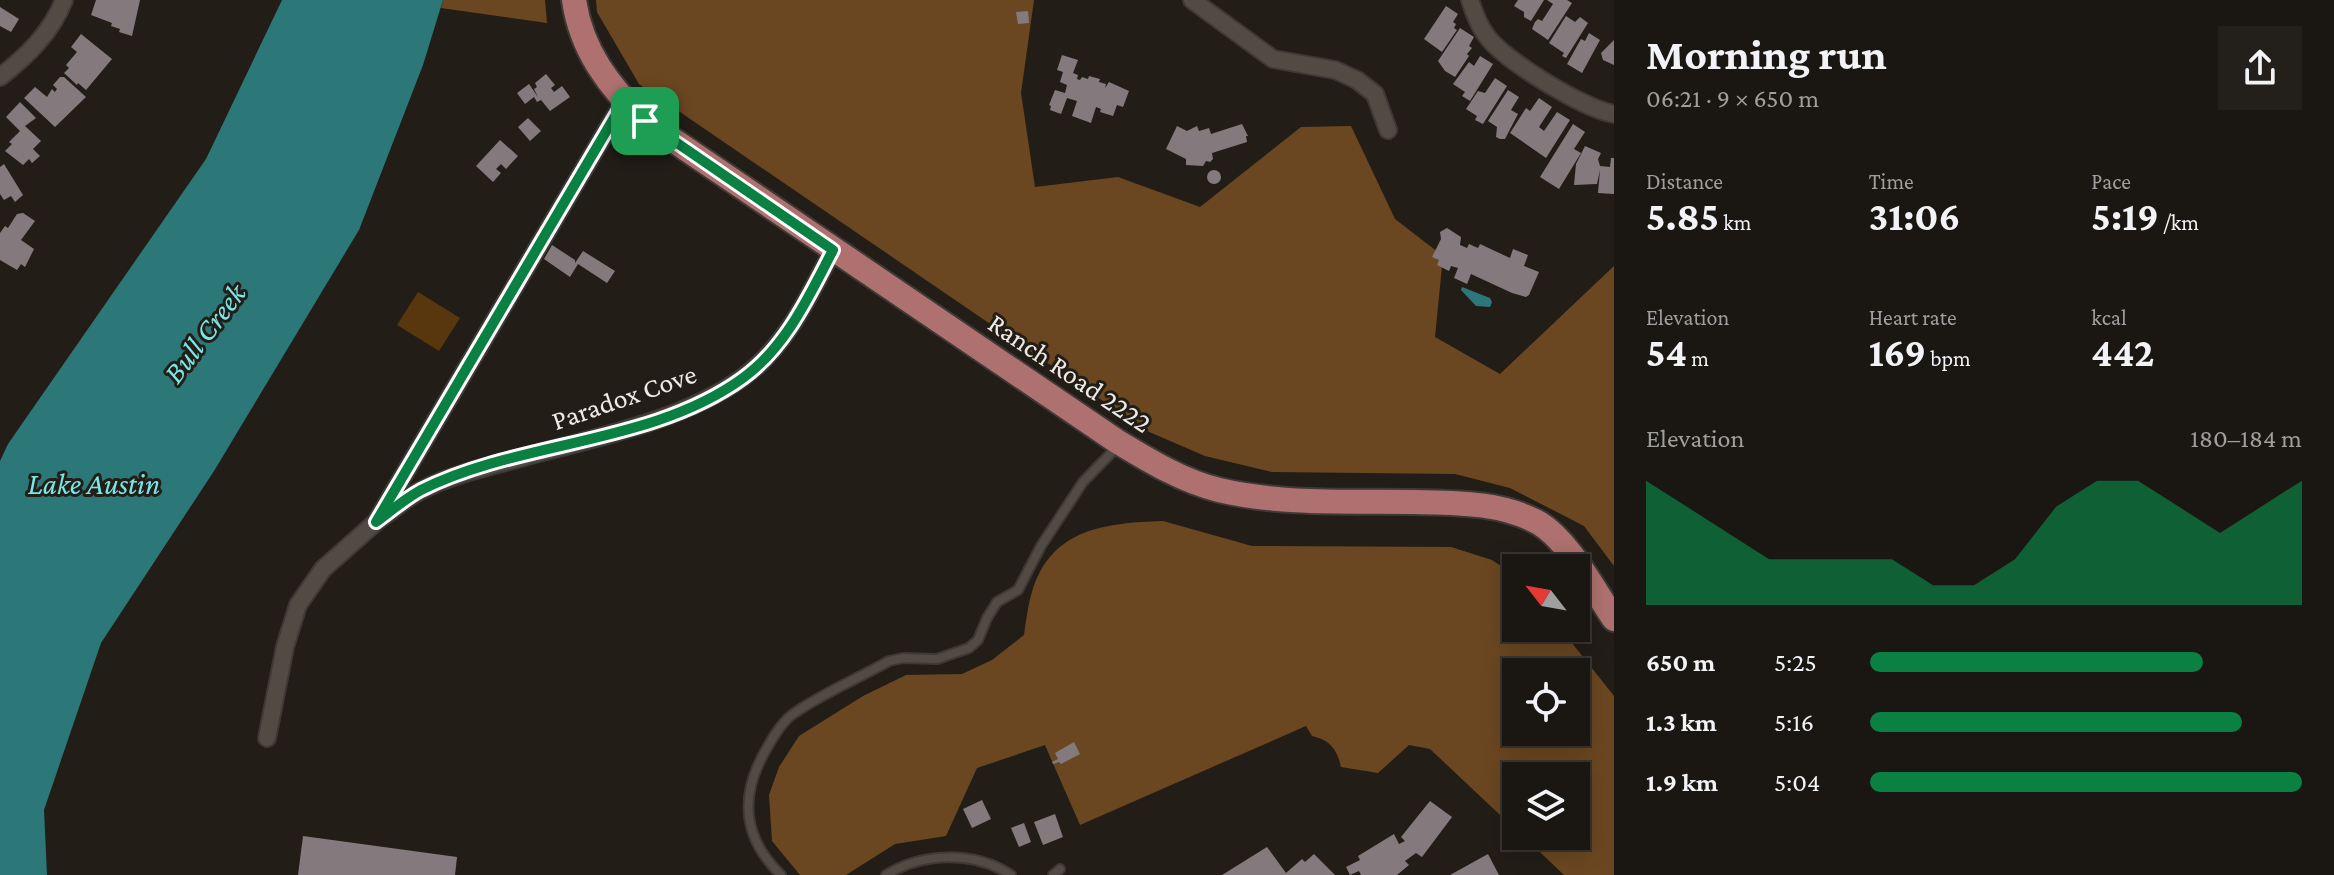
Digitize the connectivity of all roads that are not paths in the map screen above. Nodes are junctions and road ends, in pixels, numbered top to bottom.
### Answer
1 (64, 0) edge
2 (574, 0) edge
3 (1192, 0) edge
4 (1470, 0) edge
5 (0, 77) edge
6 (624, 101) junction
7 (1614, 114) edge
8 (1388, 130) dead end
9 (833, 250) junction
10 (1121, 444) junction
11 (376, 522) junction
12 (1614, 619) edge
13 (267, 738) dead end
14 (781, 875) edge
15 (886, 875) edge
16 (1011, 875) edge

1 - 5 street
2 - 6 main road, Ranch Road 2222
3 - 8 street
4 - 7 street
6 - 9 main road, Ranch Road 2222
6 - 11 street
9 - 10 main road, Ranch Road 2222
9 - 11 street, Paradox Cove
10 - 12 main road, Ranch Road 2222
10 - 14 lane
11 - 13 street
15 - 16 lane

